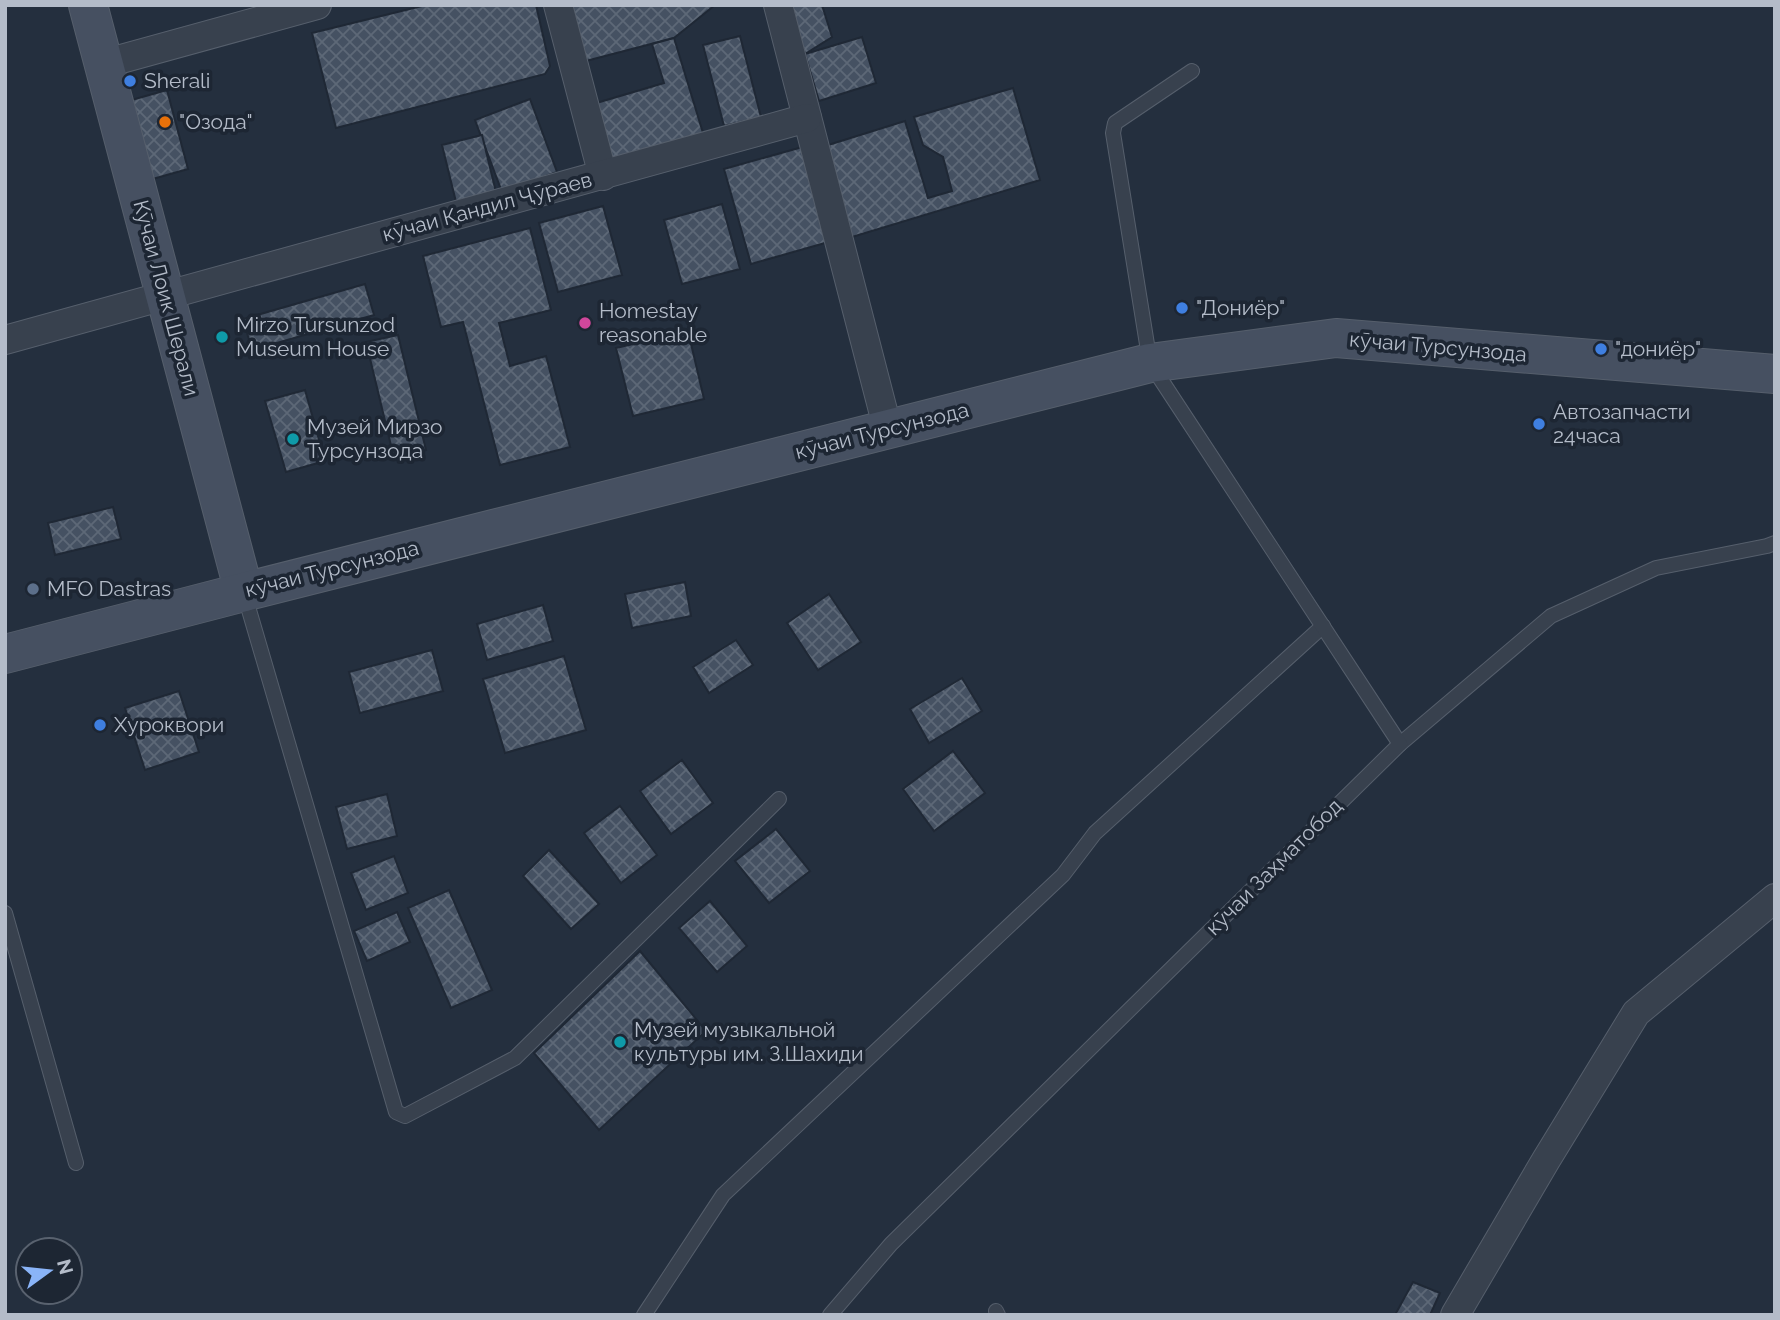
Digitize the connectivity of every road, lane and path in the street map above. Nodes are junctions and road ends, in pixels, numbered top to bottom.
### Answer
1 (88, 5) edge
2 (317, 5) edge
3 (558, 5) edge
4 (778, 5) edge
5 (103, 64) junction
6 (1192, 71) dead end
7 (807, 118) junction
8 (603, 176) junction
9 (165, 295) junction
10 (5, 340) edge
11 (1150, 363) junction
12 (1775, 374) edge
13 (888, 430) junction
14 (1775, 543) edge
15 (244, 592) junction
16 (1323, 626) junction
17 (5, 654) edge
18 (1400, 744) junction
19 (779, 799) dead end
20 (1775, 898) edge
21 (5, 913) edge
22 (76, 1163) dead end
23 (644, 1315) edge
24 (830, 1315) edge
25 (1455, 1315) edge

1 - 5 main road, Кӯчаи Лоик Шерали
2 - 5 street
3 - 8 street
4 - 7 street
5 - 9 main road, Кӯчаи Лоик Шерали
6 - 11 lane
7 - 8 street, кӯчаи Қандил Ҷӯраев
7 - 13 street
8 - 9 street, кӯчаи Қандил Ҷӯраев
9 - 10 street, кӯчаи Қандил Ҷӯраев
9 - 15 main road, Кӯчаи Лоик Шерали
11 - 12 main road, кӯчаи Турсунзода
11 - 13 main road, кӯчаи Турсунзода
11 - 16 lane
13 - 15 main road, кӯчаи Турсунзода
14 - 18 lane, кӯчаи Заҳматобод
15 - 17 main road, кӯчаи Турсунзода
15 - 19 lane
16 - 18 lane
16 - 23 lane
18 - 24 lane, кӯчаи Заҳматобод
20 - 25 street
21 - 22 lane

